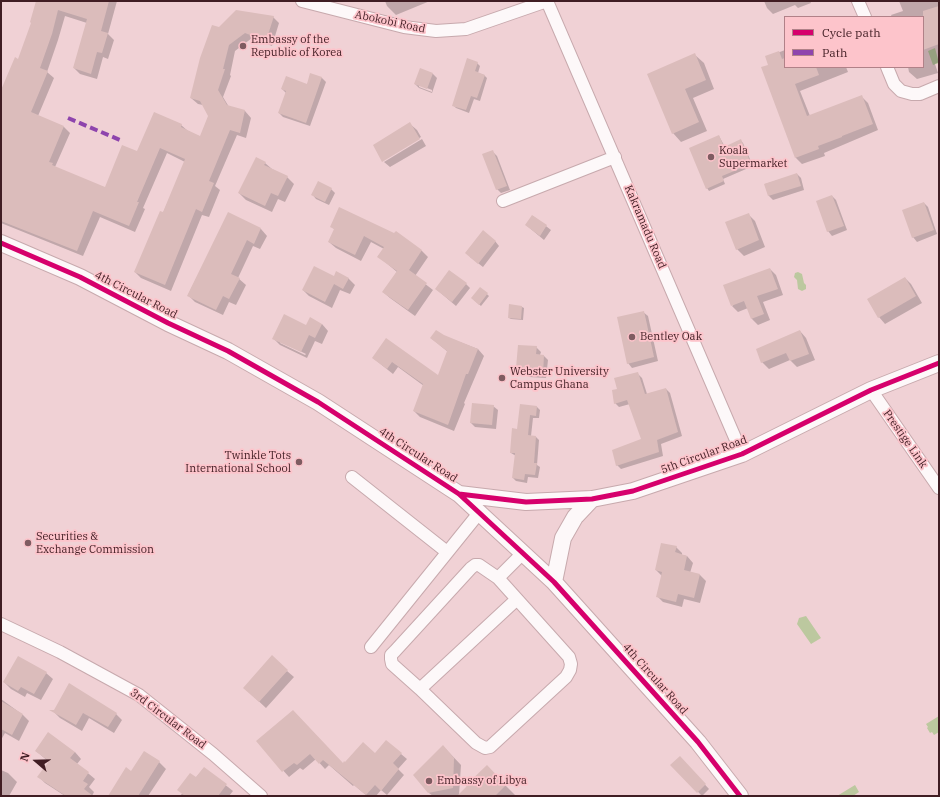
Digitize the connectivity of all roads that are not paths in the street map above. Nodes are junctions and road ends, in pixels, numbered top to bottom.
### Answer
1 (302, 1) edge
2 (547, 1) edge
3 (858, 1) edge
4 (865, 16) edge
5 (887, 68) edge
6 (939, 86) edge
7 (615, 157) junction
8 (503, 201) dead end
9 (1, 243) edge
10 (939, 363) edge
11 (871, 390) junction
12 (742, 454) junction
13 (352, 477) dead end
14 (939, 488) edge
15 (459, 494) junction
16 (592, 499) junction
17 (480, 513) junction
18 (448, 552) junction
19 (523, 553) junction
20 (498, 578) junction
21 (554, 582) junction
22 (517, 599) junction
23 (1, 624) edge
24 (371, 647) dead end
25 (420, 689) junction
26 (261, 796) edge
27 (740, 796) edge

1 - 2 street, Abokobi Road
2 - 7 street, Kakramadu Road
3 - 4 street
5 - 6 street
7 - 8 street
7 - 12 street, Kakramadu Road
9 - 15 street, 4th Circular Road
10 - 11 street, 5th Circular Road
11 - 12 street, 5th Circular Road
11 - 14 street, Prestige Link
12 - 16 street, 5th Circular Road
13 - 18 street
15 - 16 street, 5th Circular Road
15 - 17 street, 4th Circular Road
16 - 21 street
17 - 18 street
17 - 19 street, 4th Circular Road
18 - 24 street
19 - 20 street
19 - 21 street, 4th Circular Road
20 - 22 street
20 - 25 street
21 - 27 street, 4th Circular Road
22 - 25 street
22 - 25 street
23 - 26 street, 3rd Circular Road

